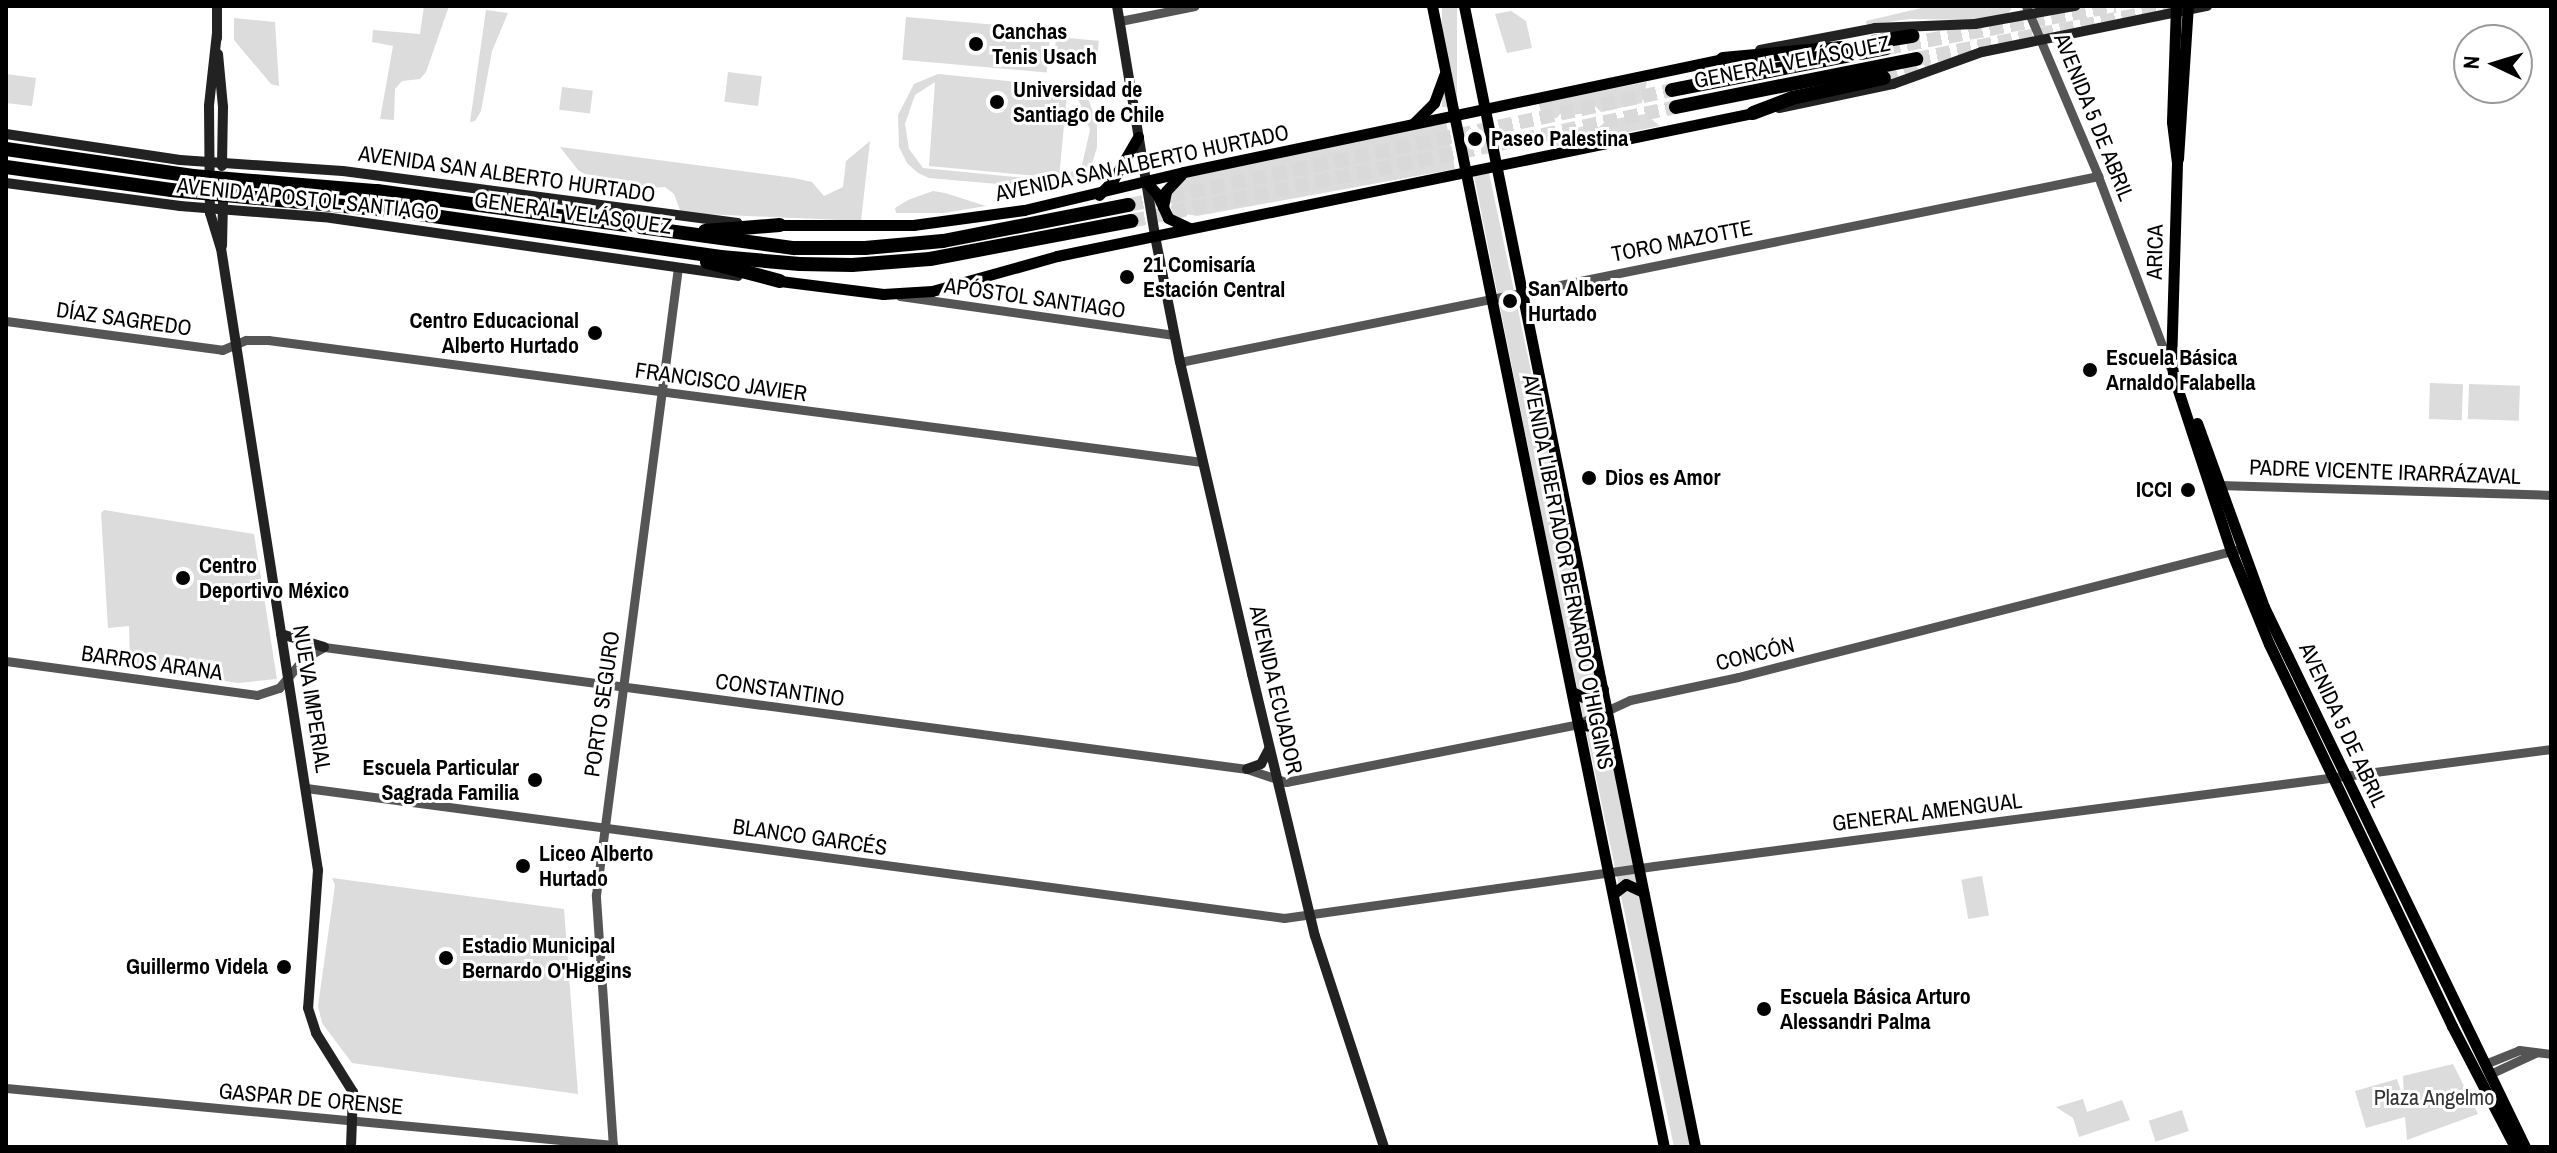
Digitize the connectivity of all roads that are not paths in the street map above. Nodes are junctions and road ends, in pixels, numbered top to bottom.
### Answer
1 (217, 6) edge
2 (1117, 6) edge
3 (1195, 6) edge
4 (1432, 6) edge
5 (1464, 6) edge
6 (2075, 6) edge
7 (2207, 6) edge
8 (2188, 8) edge
9 (2176, 9) edge
10 (2028, 11) edge
11 (1120, 21) junction
12 (217, 33) junction
13 (1913, 36) dead end
14 (2040, 39) junction
15 (1886, 48) tunnel mouth
16 (1723, 59) junction
17 (1916, 59) tunnel mouth
18 (1445, 71) junction
19 (1884, 78) tunnel mouth
20 (1672, 90) tunnel mouth
21 (1676, 107) tunnel mouth
22 (1485, 109) junction
23 (1753, 113) junction
24 (1454, 116) junction
25 (1408, 126) junction
26 (6, 134) edge
27 (1138, 137) junction
28 (6, 149) edge
29 (2177, 163) junction
30 (208, 164) junction
31 (1497, 166) junction
32 (222, 167) junction
33 (10, 168) edge
34 (1184, 172) junction
35 (1466, 172) junction
36 (2098, 176) junction
37 (1146, 182) junction
38 (6, 183) edge
39 (1099, 195) junction
40 (1129, 205) tunnel mouth
41 (209, 206) junction
42 (223, 206) junction
43 (1163, 207) junction
44 (1131, 221) tunnel mouth
45 (780, 225) junction
46 (1192, 228) junction
47 (665, 232) junction
48 (1155, 236) junction
49 (221, 248) junction
50 (661, 248) junction
51 (678, 267) junction
52 (780, 281) junction
53 (1522, 291) junction
54 (891, 295) junction
55 (1492, 297) junction
56 (6, 321) edge
57 (1174, 335) junction
58 (2173, 341) junction
59 (236, 345) junction
60 (1180, 362) junction
61 (2174, 378) junction
62 (661, 392) junction
63 (1202, 462) junction
64 (2218, 485) junction
65 (2551, 495) edge
66 (2236, 550) junction
67 (281, 634) junction
68 (324, 647) junction
69 (6, 661) edge
70 (289, 679) junction
71 (623, 687) junction
72 (1603, 689) junction
73 (1572, 692) junction
74 (1607, 708) junction
75 (1578, 724) junction
76 (1613, 745) junction
77 (1269, 749) junction
78 (2551, 749) edge
79 (1247, 769) junction
80 (2338, 776) junction
81 (1277, 781) junction
82 (306, 788) junction
83 (604, 828) junction
84 (1639, 868) junction
85 (1608, 872) junction
86 (1643, 892) junction
87 (1613, 894) junction
88 (1308, 913) junction
89 (2551, 1054) edge
90 (2483, 1069) junction
91 (6, 1088) edge
92 (354, 1121) junction
93 (613, 1146) edge
94 (351, 1147) edge
95 (1384, 1147) edge
96 (1664, 1147) edge
97 (1695, 1147) edge
98 (2515, 1147) edge
99 (2525, 1147) edge

1 - 12 main road
2 - 11 main road, AVENIDA ECUADOR
3 - 11 street
4 - 18 main road, AVENIDA LIBERTADOR BERNARDO O'HIGGINS
5 - 22 main road, AVENIDA LIBERTADOR BERNARDO O'HIGGINS
6 - 10 main road, AVENIDA SAN ALBERTO HURTADO
7 - 8 main road
8 - 9 main road
8 - 29 main road, ARICA
9 - 14 main road
9 - 29 main road, ARICA
10 - 14 street, AVENIDA 5 DE ABRIL
10 - 16 main road, AVENIDA SAN ALBERTO HURTADO
11 - 27 main road, AVENIDA ECUADOR
12 - 30 main road, NUEVA IMPERIAL
12 - 32 main road, NUEVA IMPERIAL
13 - 16 highway
14 - 23 main road
14 - 36 street, AVENIDA 5 DE ABRIL
15 - 20 highway, GENERAL VELÁSQUEZ
16 - 22 main road, AVENIDA SAN ALBERTO HURTADO
17 - 21 highway, GENERAL VELÁSQUEZ
18 - 24 main road, AVENIDA LIBERTADOR BERNARDO O'HIGGINS
18 - 25 main road
19 - 23 highway
22 - 24 main road, AVENIDA SAN ALBERTO HURTADO
22 - 31 main road, AVENIDA LIBERTADOR BERNARDO O'HIGGINS
23 - 31 main road
24 - 25 main road, AVENIDA SAN ALBERTO HURTADO
24 - 35 main road, AVENIDA LIBERTADOR BERNARDO O'HIGGINS
25 - 34 main road, AVENIDA SAN ALBERTO HURTADO
26 - 30 main road, AVENIDA APOSTOL SANTIAGO
27 - 37 main road, AVENIDA ECUADOR
27 - 39 main road
28 - 47 highway, GENERAL VELÁSQUEZ
29 - 58 main road, ARICA
30 - 32 main road, AVENIDA SAN ALBERTO HURTADO
30 - 41 main road, NUEVA IMPERIAL
31 - 35 main road
31 - 53 main road, AVENIDA LIBERTADOR BERNARDO O'HIGGINS
32 - 42 main road, NUEVA IMPERIAL
32 - 45 main road, AVENIDA SAN ALBERTO HURTADO
33 - 50 highway, GENERAL VELÁSQUEZ
34 - 37 main road, AVENIDA SAN ALBERTO HURTADO
34 - 43 main road
35 - 46 main road
35 - 55 main road, AVENIDA LIBERTADOR BERNARDO O'HIGGINS
36 - 53 street, TORO MAZOTTE
36 - 61 street, AVENIDA 5 DE ABRIL
37 - 39 main road, AVENIDA SAN ALBERTO HURTADO
37 - 43 main road
37 - 48 main road, AVENIDA ECUADOR
38 - 41 main road, AVENIDA APOSTOL SANTIAGO
39 - 45 main road, AVENIDA SAN ALBERTO HURTADO
40 - 47 highway, GENERAL VELÁSQUEZ
41 - 42 main road, AVENIDA APOSTOL SANTIAGO
41 - 49 main road, NUEVA IMPERIAL
42 - 49 main road, NUEVA IMPERIAL
42 - 51 main road, AVENIDA APOSTOL SANTIAGO
43 - 46 main road
44 - 50 highway, GENERAL VELÁSQUEZ
45 - 47 highway
46 - 48 main road
48 - 54 main road
48 - 57 main road, AVENIDA ECUADOR
49 - 59 main road, NUEVA IMPERIAL
50 - 52 highway
51 - 52 main road, AVENIDA APOSTOL SANTIAGO
51 - 62 street, PORTO SEGURO
52 - 54 main road, AVENIDA APOSTOL SANTIAGO
53 - 55 street, TORO MAZOTTE
53 - 72 main road, AVENIDA LIBERTADOR BERNARDO O'HIGGINS
54 - 57 street, APÓSTOL SANTIAGO
55 - 60 street, TORO MAZOTTE
55 - 73 main road, AVENIDA LIBERTADOR BERNARDO O'HIGGINS
56 - 59 street, DÍAZ SAGREDO
57 - 60 main road, AVENIDA ECUADOR
58 - 61 main road, AVENIDA 5 DE ABRIL
58 - 64 main road, AVENIDA 5 DE ABRIL
59 - 62 street, FRANCISCO JAVIER
59 - 67 main road, NUEVA IMPERIAL
60 - 63 main road, AVENIDA ECUADOR
61 - 66 main road, AVENIDA 5 DE ABRIL
62 - 63 street, FRANCISCO JAVIER
62 - 71 street, PORTO SEGURO
63 - 77 main road, AVENIDA ECUADOR
64 - 65 street, PADRE VICENTE IRARRÁZAVAL
64 - 66 main road, AVENIDA 5 DE ABRIL
66 - 74 street, CONCÓN
66 - 80 main road, AVENIDA 5 DE ABRIL
67 - 68 main road
67 - 70 main road, NUEVA IMPERIAL
68 - 70 street
68 - 71 street, CONSTANTINO
69 - 70 street, BARROS ARANA
70 - 82 main road, NUEVA IMPERIAL
71 - 79 street, CONSTANTINO
71 - 83 street, PORTO SEGURO
72 - 73 main road
72 - 74 main road, AVENIDA LIBERTADOR BERNARDO O'HIGGINS
73 - 75 main road, AVENIDA LIBERTADOR BERNARDO O'HIGGINS
74 - 75 street, CONCÓN
74 - 76 main road, AVENIDA LIBERTADOR BERNARDO O'HIGGINS
75 - 76 main road
75 - 81 street, CONCÓN
75 - 85 main road, AVENIDA LIBERTADOR BERNARDO O'HIGGINS
76 - 84 main road, AVENIDA LIBERTADOR BERNARDO O'HIGGINS
77 - 79 main road
77 - 81 main road, AVENIDA ECUADOR
78 - 80 street, GENERAL AMENGUAL
79 - 81 street, CONSTANTINO
80 - 84 street, GENERAL AMENGUAL
80 - 90 main road, AVENIDA 5 DE ABRIL
81 - 88 main road, AVENIDA ECUADOR
82 - 83 street, BLANCO GARCÉS
82 - 92 main road, NUEVA IMPERIAL
83 - 88 street, BLANCO GARCÉS
83 - 93 street, PORTO SEGURO
84 - 85 street, GENERAL AMENGUAL
84 - 86 main road, AVENIDA LIBERTADOR BERNARDO O'HIGGINS
85 - 87 main road, AVENIDA LIBERTADOR BERNARDO O'HIGGINS
85 - 88 street, GENERAL AMENGUAL
86 - 87 main road
86 - 97 main road, AVENIDA LIBERTADOR BERNARDO O'HIGGINS
87 - 96 main road, AVENIDA LIBERTADOR BERNARDO O'HIGGINS
88 - 95 main road, AVENIDA ECUADOR
89 - 90 street
90 - 98 main road, AVENIDA 5 DE ABRIL
90 - 99 main road, AVENIDA 5 DE ABRIL
91 - 92 street, GASPAR DE ORENSE
92 - 93 street, GASPAR DE ORENSE
92 - 94 main road, NUEVA IMPERIAL

